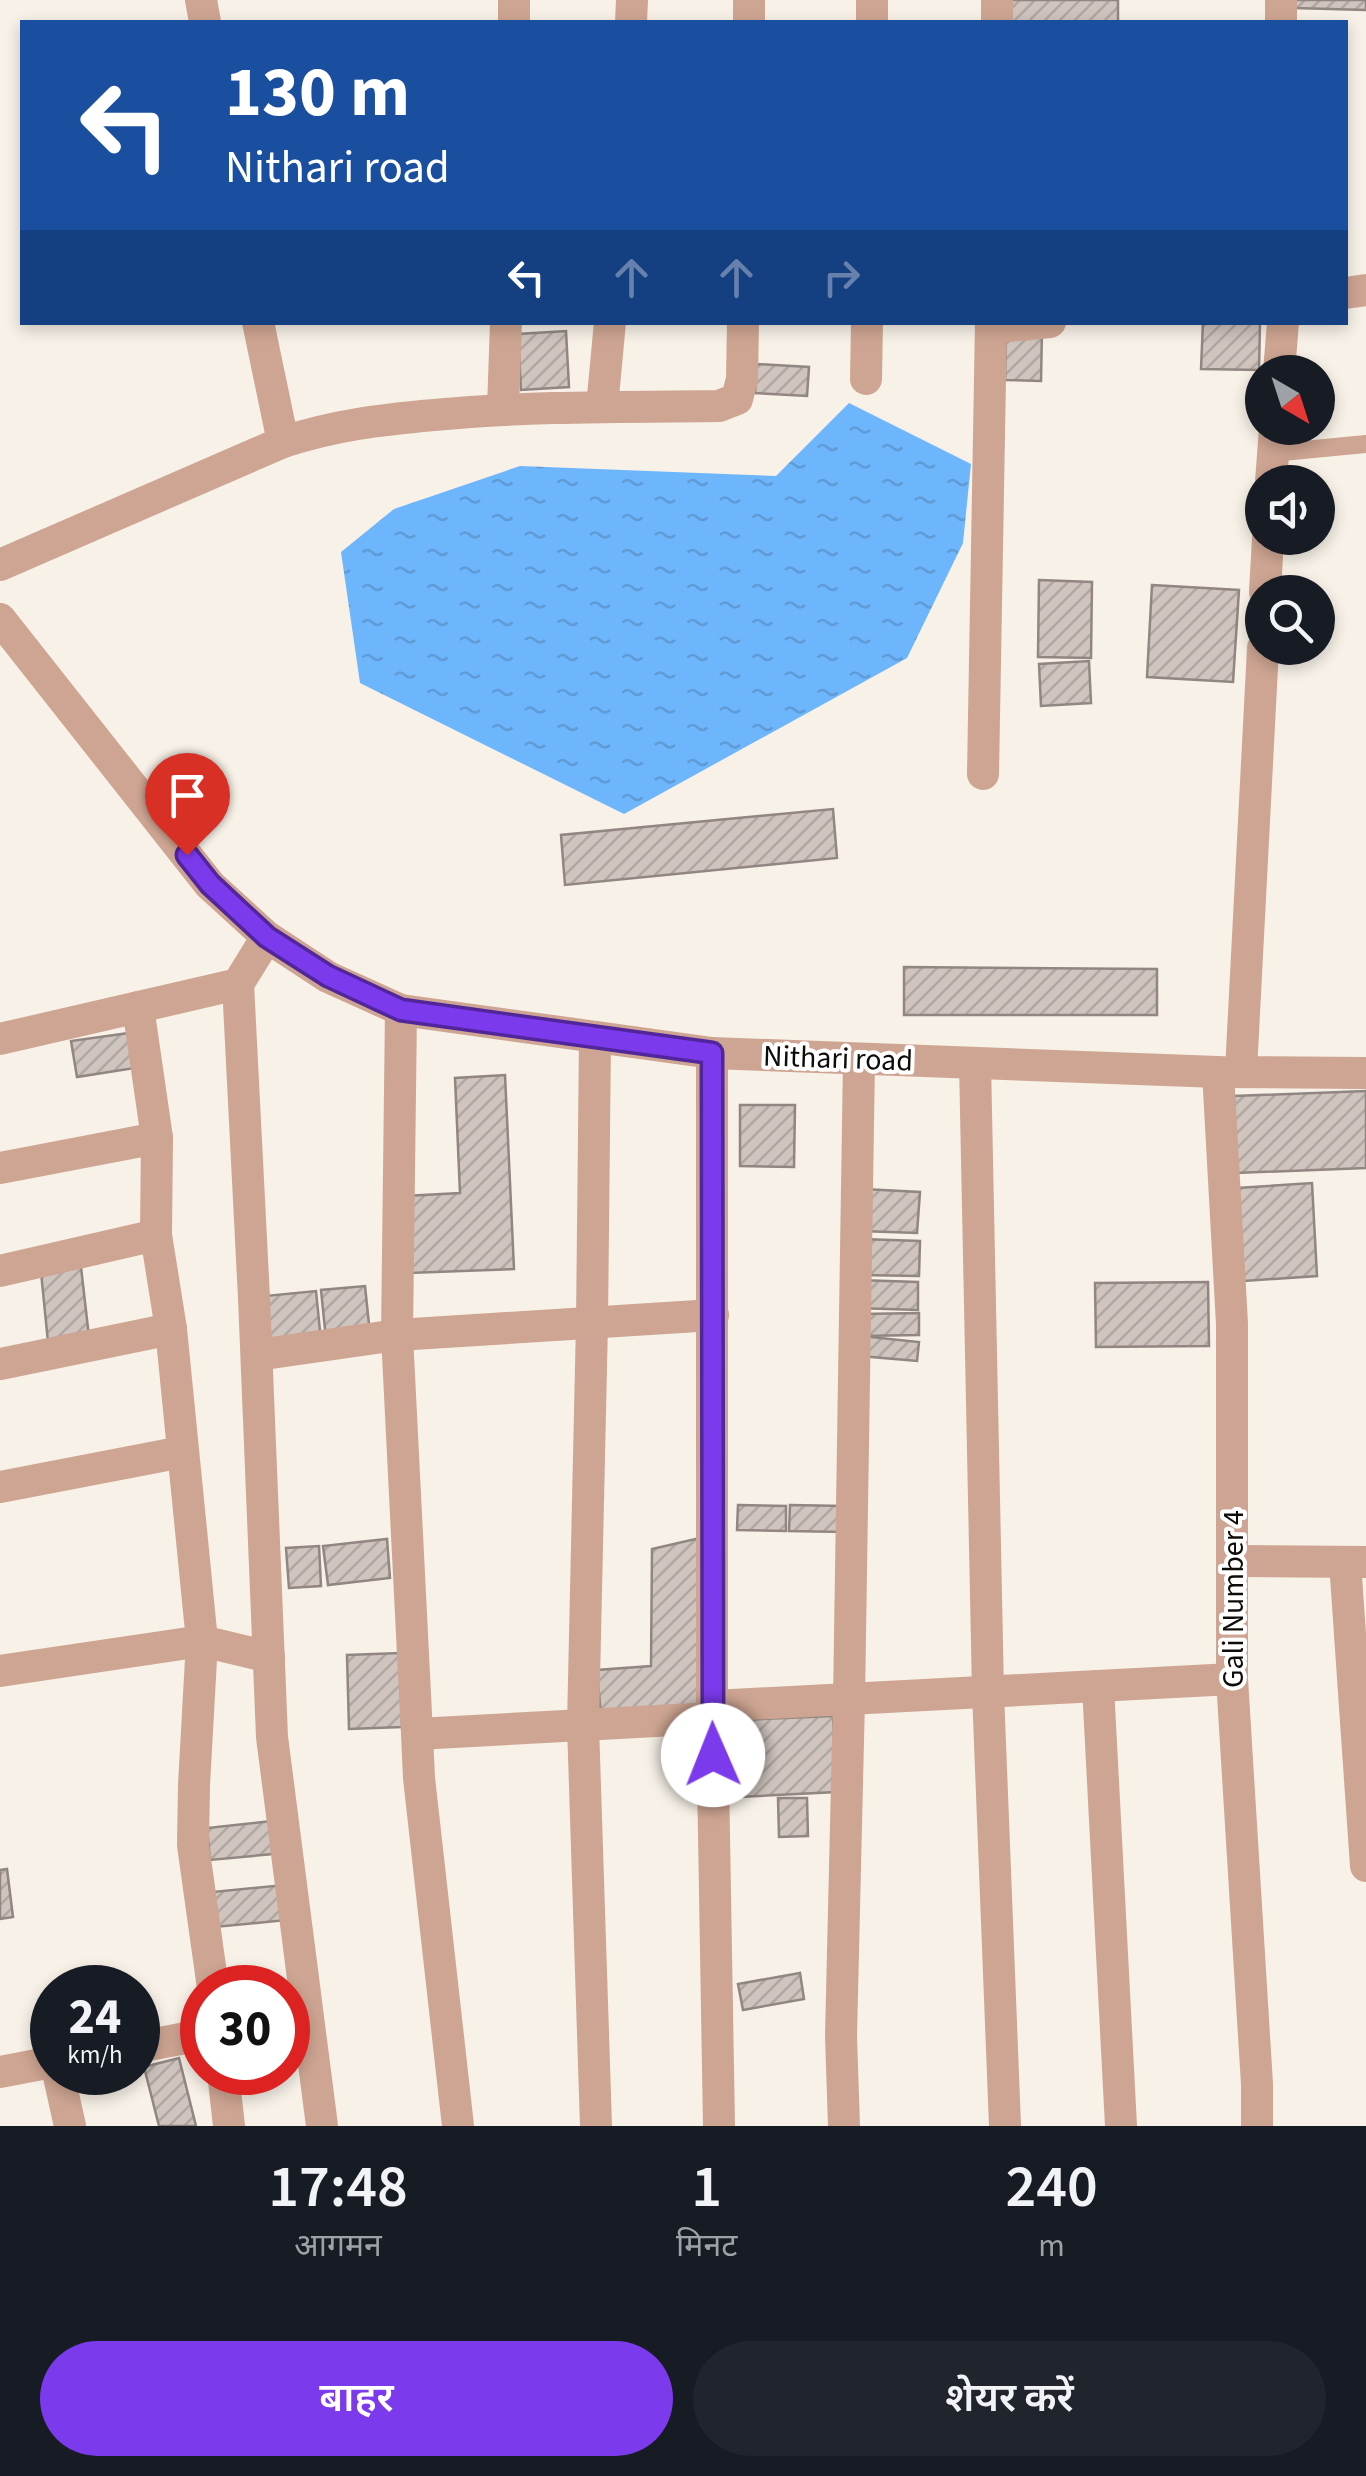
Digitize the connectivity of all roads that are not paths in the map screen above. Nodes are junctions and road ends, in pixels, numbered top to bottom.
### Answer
1 (259, 325) edge
2 (506, 325) edge
3 (610, 325) edge
4 (743, 325) edge
5 (867, 325) edge
6 (991, 325) edge
7 (1284, 325) edge
8 (1281, 355) edge
9 (866, 380) dead end
10 (602, 407) junction
11 (503, 409) junction
12 (283, 442) junction
13 (1366, 444) edge
14 (1273, 454) edge
15 (0, 565) edge
16 (0, 619) edge
17 (1262, 665) edge
18 (984, 774) dead end
19 (267, 937) junction
20 (238, 984) junction
21 (138, 1007) junction
22 (401, 1010) junction
23 (595, 1037) junction
24 (0, 1039) edge
25 (712, 1053) junction
26 (858, 1060) junction
27 (975, 1063) junction
28 (1229, 1071) junction
29 (1366, 1073) edge
30 (157, 1138) junction
31 (0, 1168) edge
32 (156, 1235) junction
33 (0, 1270) edge
34 (713, 1315) junction
35 (592, 1322) junction
36 (171, 1330) junction
37 (396, 1335) junction
38 (256, 1355) junction
39 (0, 1364) edge
40 (182, 1452) junction
41 (0, 1487) edge
42 (1232, 1561) junction
43 (1356, 1562) edge
44 (202, 1640) junction
45 (268, 1658) junction
46 (0, 1671) edge
47 (1232, 1679) junction
48 (1098, 1686) junction
49 (988, 1692) junction
50 (849, 1699) junction
51 (712, 1712) junction
52 (583, 1725) junction
53 (417, 1734) junction
54 (1366, 1866) edge
55 (210, 1965) edge
56 (292, 1965) edge
57 (30, 2066) edge
58 (0, 2072) edge
59 (310, 2074) edge
60 (63, 2095) edge
61 (226, 2095) edge
62 (70, 2126) edge
63 (229, 2126) edge
64 (322, 2126) edge
65 (458, 2126) edge
66 (596, 2126) edge
67 (719, 2126) edge
68 (844, 2126) edge
69 (1005, 2126) edge
70 (1121, 2126) edge
71 (1257, 2126) edge

1 - 12 street
2 - 11 street
3 - 10 street
4 - 10 street
5 - 9 street
6 - 18 street
7 - 8 street
10 - 11 street
11 - 12 street
12 - 15 street
13 - 14 lane
16 - 19 street, Nithari road
17 - 28 street, Gali Number 4
19 - 20 street
19 - 22 street, Nithari road
20 - 21 street
20 - 38 street
21 - 24 street
21 - 30 street
22 - 23 street, Nithari road
22 - 37 street
23 - 25 street, Nithari road
23 - 35 street
25 - 26 street, Nithari road
25 - 34 street
26 - 27 street, Nithari road
26 - 50 street
27 - 28 street, Nithari road
27 - 49 street
28 - 29 street, Nithari road
28 - 42 street, Gali Number 4
30 - 31 street
30 - 32 street
32 - 33 street
32 - 36 street
34 - 35 street
34 - 51 street
35 - 37 street
35 - 52 street
36 - 39 street
36 - 40 street
37 - 38 street
37 - 53 street
38 - 45 street
40 - 41 street
40 - 44 street
42 - 43 street
42 - 47 street, Gali Number 4
43 - 54 street
44 - 45 street
44 - 46 street
44 - 55 street
45 - 56 street
47 - 48 street
47 - 71 street, Gali Number 4
48 - 49 street
48 - 70 street
49 - 50 street
49 - 69 street
50 - 51 street
50 - 68 street
51 - 52 street
51 - 67 street
52 - 53 street
52 - 66 street
53 - 65 street
57 - 58 street
59 - 64 street
60 - 62 street
61 - 63 street

